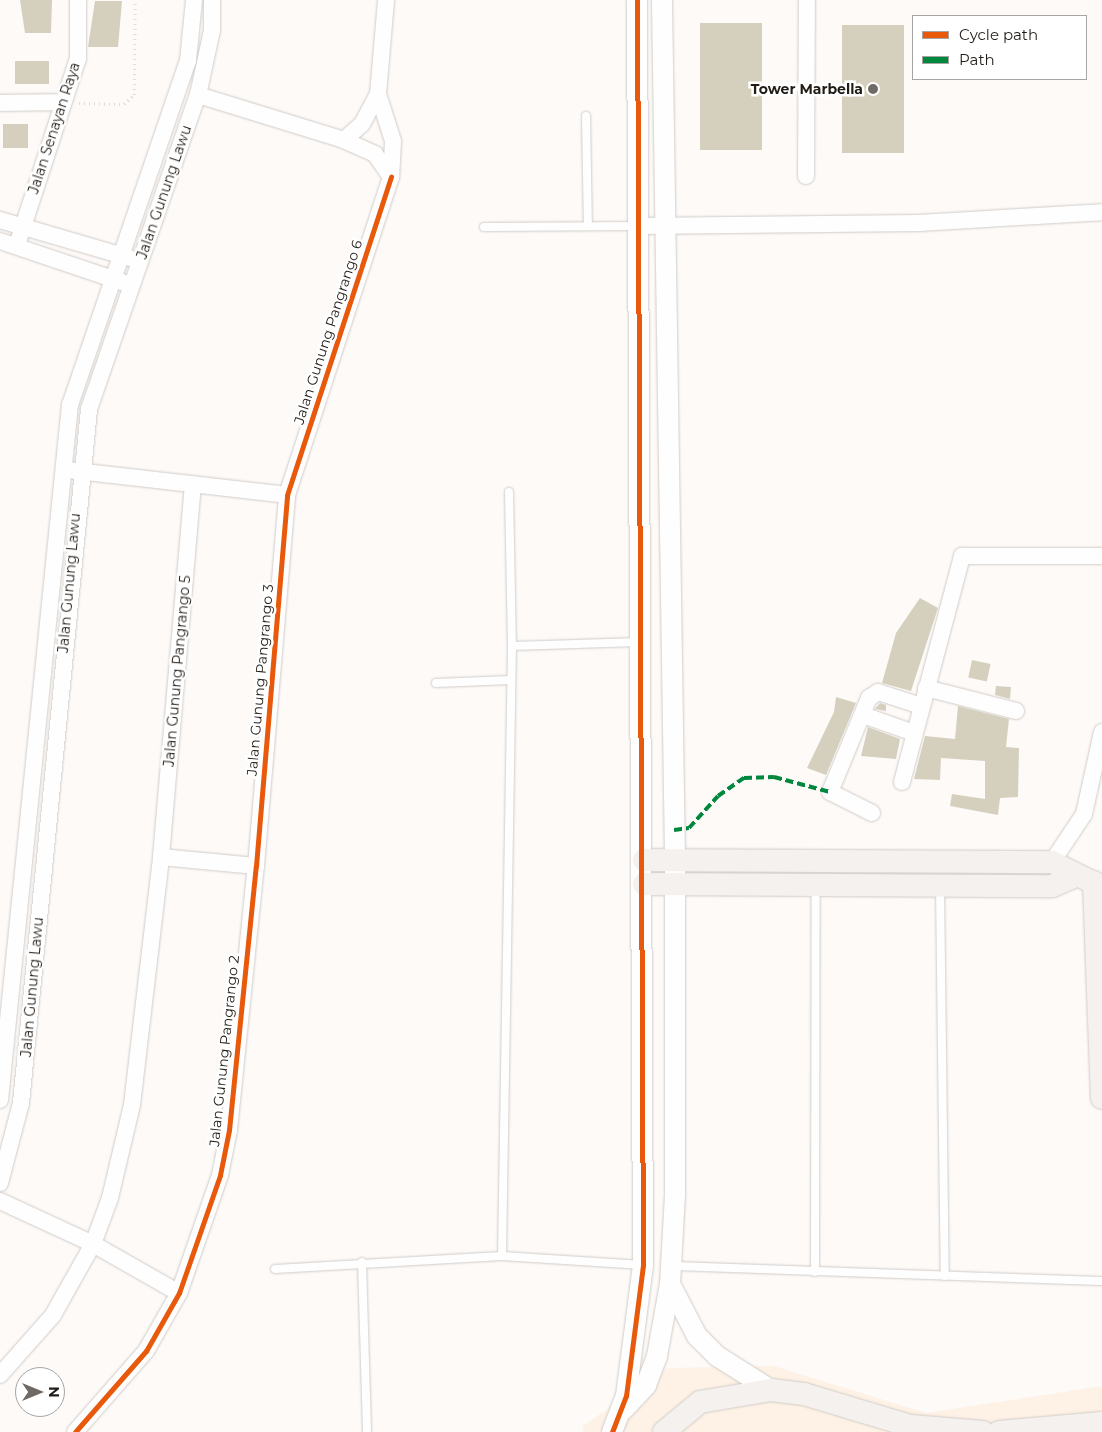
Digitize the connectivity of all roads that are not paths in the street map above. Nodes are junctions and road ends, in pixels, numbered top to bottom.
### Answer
1 (78, 0) edge
2 (194, 0) edge
3 (212, 0) edge
4 (386, 0) edge
5 (637, 0) edge
6 (662, 0) edge
7 (807, 0) edge
8 (378, 94) junction
9 (198, 95) junction
10 (62, 102) junction
11 (0, 103) edge
12 (586, 116) dead end
13 (344, 140) junction
14 (806, 176) dead end
15 (391, 177) junction
16 (1102, 212) edge
17 (0, 220) edge
18 (22, 225) junction
19 (588, 226) junction
20 (638, 226) junction
21 (484, 227) dead end
22 (666, 227) junction
23 (0, 241) edge
24 (17, 246) junction
25 (120, 254) junction
26 (141, 261) junction
27 (112, 279) junction
28 (132, 286) junction
29 (60, 470) junction
30 (79, 472) junction
31 (193, 484) junction
32 (509, 492) dead end
33 (287, 495) junction
34 (1102, 556) edge
35 (642, 642) junction
36 (512, 646) junction
37 (511, 680) junction
38 (436, 683) dead end
39 (926, 688) junction
40 (921, 706) junction
41 (1016, 711) dead end
42 (863, 715) junction
43 (1102, 732) edge
44 (914, 733) junction
45 (902, 782) dead end
46 (872, 813) dead end
47 (161, 857) junction
48 (675, 859) junction
49 (644, 860) junction
50 (1052, 862) junction
51 (256, 866) junction
52 (1091, 881) edge
53 (644, 884) junction
54 (675, 884) junction
55 (816, 884) junction
56 (940, 885) junction
57 (1102, 1098) edge
58 (0, 1100) edge
59 (0, 1183) edge
60 (0, 1201) edge
61 (93, 1244) junction
62 (502, 1256) junction
63 (362, 1262) junction
64 (643, 1264) junction
65 (275, 1269) dead end
66 (815, 1272) junction
67 (671, 1275) junction
68 (945, 1276) junction
69 (1102, 1281) edge
70 (179, 1292) junction
71 (0, 1374) edge
72 (771, 1390) junction
73 (623, 1410) junction
74 (1102, 1423) edge
75 (75, 1432) edge
76 (367, 1432) edge
77 (612, 1432) edge
78 (664, 1432) edge
79 (983, 1432) edge
80 (999, 1432) edge

1 - 10 street, Jalan Senayan Raya
2 - 25 street, Jalan Gunung Lawu
3 - 9 street, Jalan Gunung Lawu
4 - 8 street
5 - 20 street
6 - 22 street
7 - 14 street
8 - 13 street
8 - 15 street, Jalan Gunung Pangrango 6
9 - 13 street
9 - 26 street, Jalan Gunung Lawu
10 - 11 street
10 - 18 street, Jalan Senayan Raya
12 - 19 lane
13 - 15 street
15 - 33 street, Jalan Gunung Pangrango 6
16 - 22 street
17 - 18 street
18 - 24 street, Jalan Senayan Raya
18 - 25 street
19 - 20 lane
19 - 21 lane
20 - 22 street
20 - 35 street
22 - 48 street
23 - 24 street
24 - 27 street
25 - 26 street
25 - 27 street, Jalan Gunung Lawu
26 - 28 street, Jalan Gunung Lawu
27 - 28 street
27 - 29 street, Jalan Gunung Lawu
28 - 30 street, Jalan Gunung Lawu
29 - 30 street
29 - 58 street, Jalan Gunung Lawu
30 - 31 street
30 - 59 street, Jalan Gunung Lawu
31 - 33 street
31 - 47 street, Jalan Gunung Pangrango 5
32 - 36 lane
33 - 51 street, Jalan Gunung Pangrango 3
34 - 39 street
35 - 36 lane
35 - 49 street
36 - 37 lane
37 - 38 lane
37 - 62 lane
39 - 40 street
39 - 41 street
40 - 42 street
40 - 44 street
42 - 44 street
42 - 46 street
43 - 50 street
44 - 45 street
47 - 51 street
47 - 61 street
48 - 49 main road
48 - 50 main road
48 - 54 street
49 - 53 street
50 - 52 main road
51 - 70 street, Jalan Gunung Pangrango 2
52 - 56 main road
52 - 57 main road
53 - 54 main road
53 - 64 street
54 - 55 main road
54 - 67 street
55 - 56 main road
55 - 66 lane
56 - 68 lane
60 - 61 street
61 - 70 street
61 - 71 street
62 - 63 lane
62 - 64 lane
63 - 65 lane
63 - 76 lane
64 - 73 street
66 - 67 lane
66 - 68 lane
67 - 72 street
67 - 73 street
68 - 69 lane
70 - 75 street, Jalan Gunung Pangrango 2
72 - 78 main road
72 - 79 main road
73 - 77 street
74 - 80 main road

